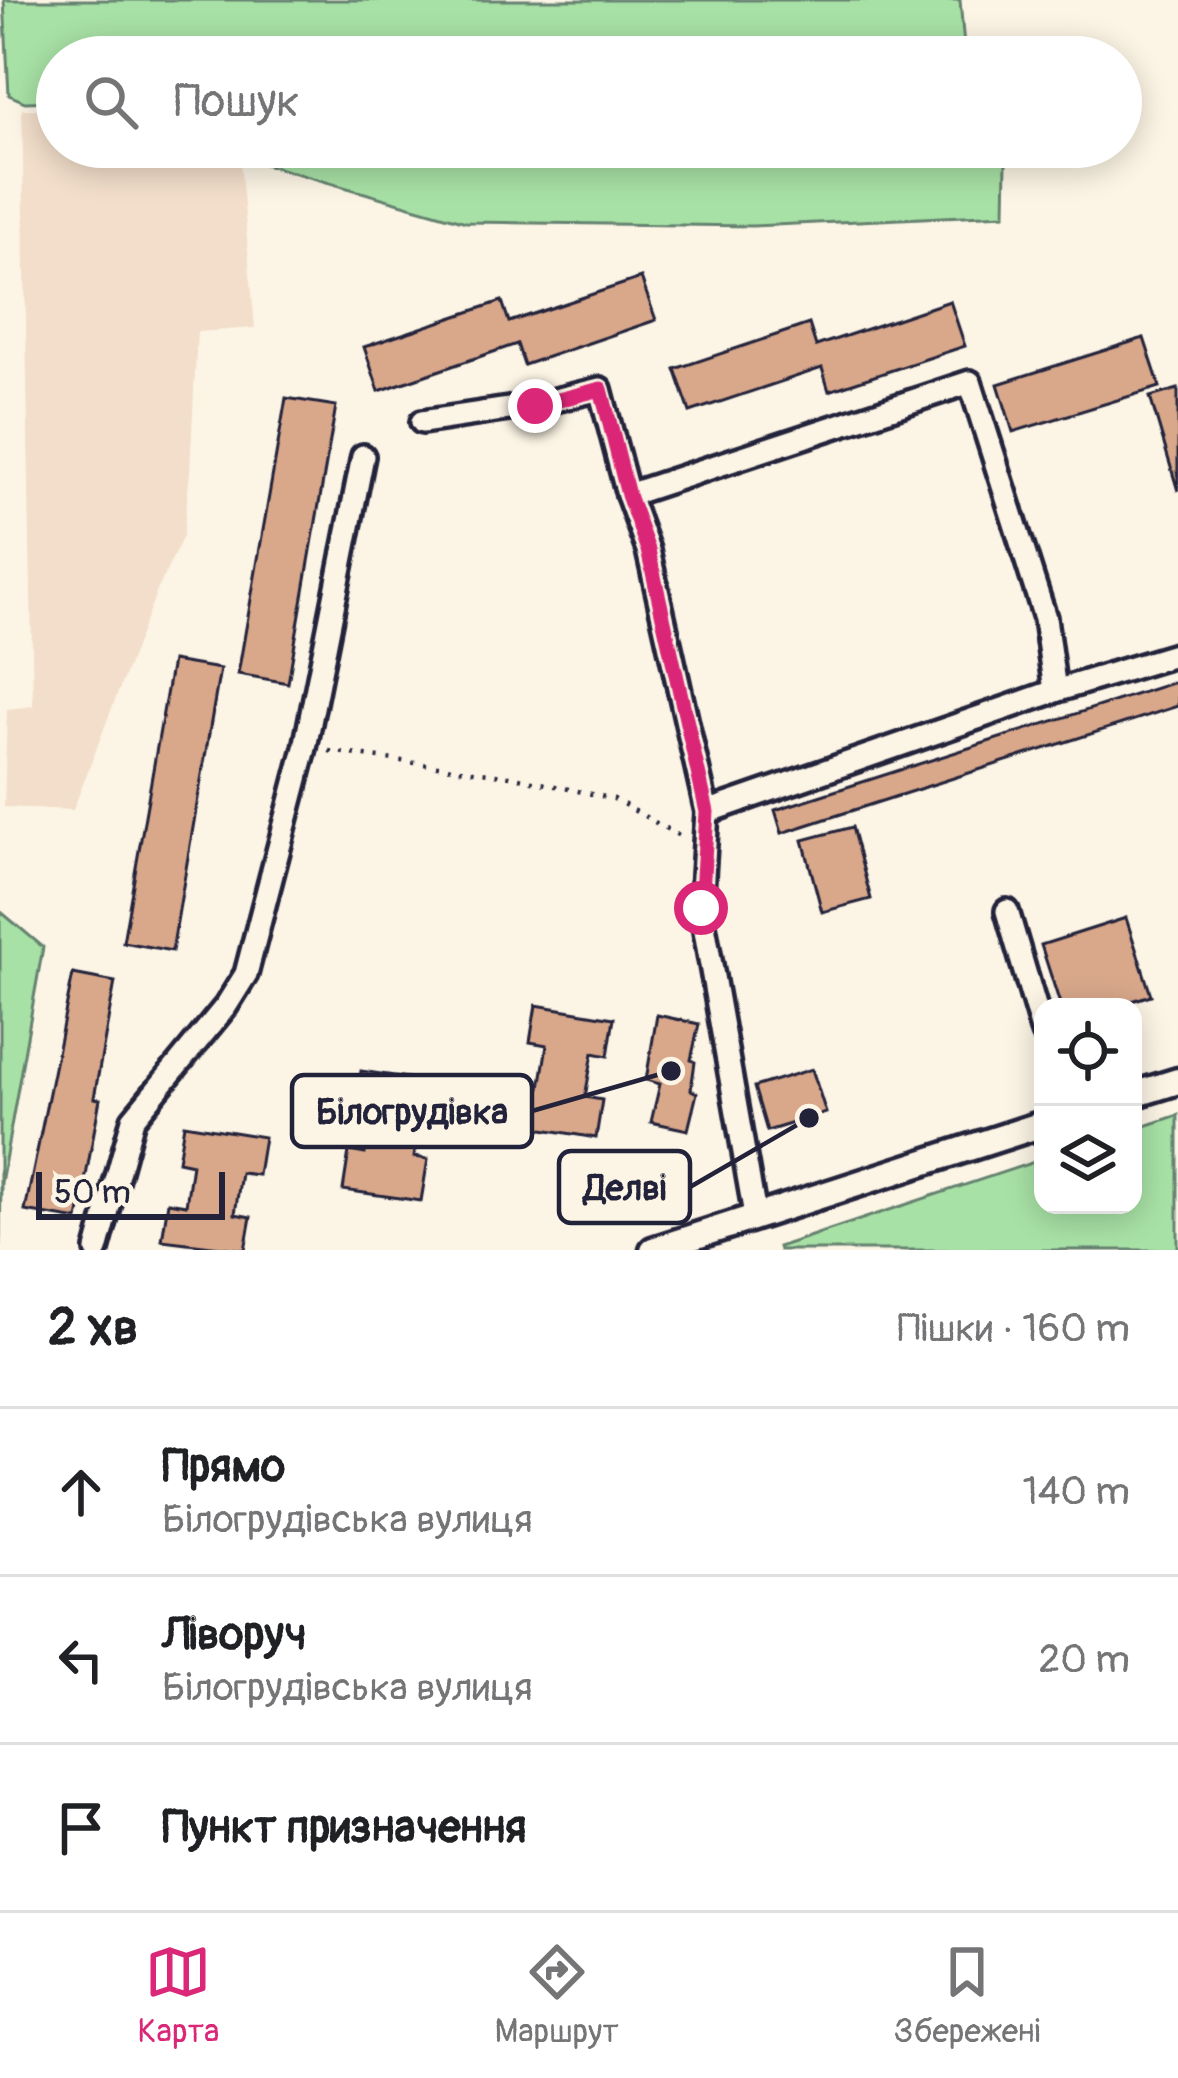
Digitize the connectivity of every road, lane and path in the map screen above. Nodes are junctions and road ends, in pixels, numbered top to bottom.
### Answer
1 (422, 422) dead end
2 (363, 455) dead end
3 (628, 495) junction
4 (1178, 654) edge
5 (1055, 691) junction
6 (305, 748) junction
7 (707, 812) junction
8 (704, 850) junction
9 (1007, 911) dead end
10 (1034, 1002) edge
11 (1178, 1081) edge
12 (1142, 1093) edge
13 (1034, 1127) edge
14 (755, 1215) junction
15 (97, 1250) edge
16 (653, 1250) edge

1 - 3 street
2 - 6 street
3 - 5 street
3 - 7 street
4 - 5 street
5 - 7 street
6 - 8 path
6 - 15 street
7 - 8 street
8 - 14 street
9 - 10 street
11 - 12 street
13 - 14 street
14 - 16 street

